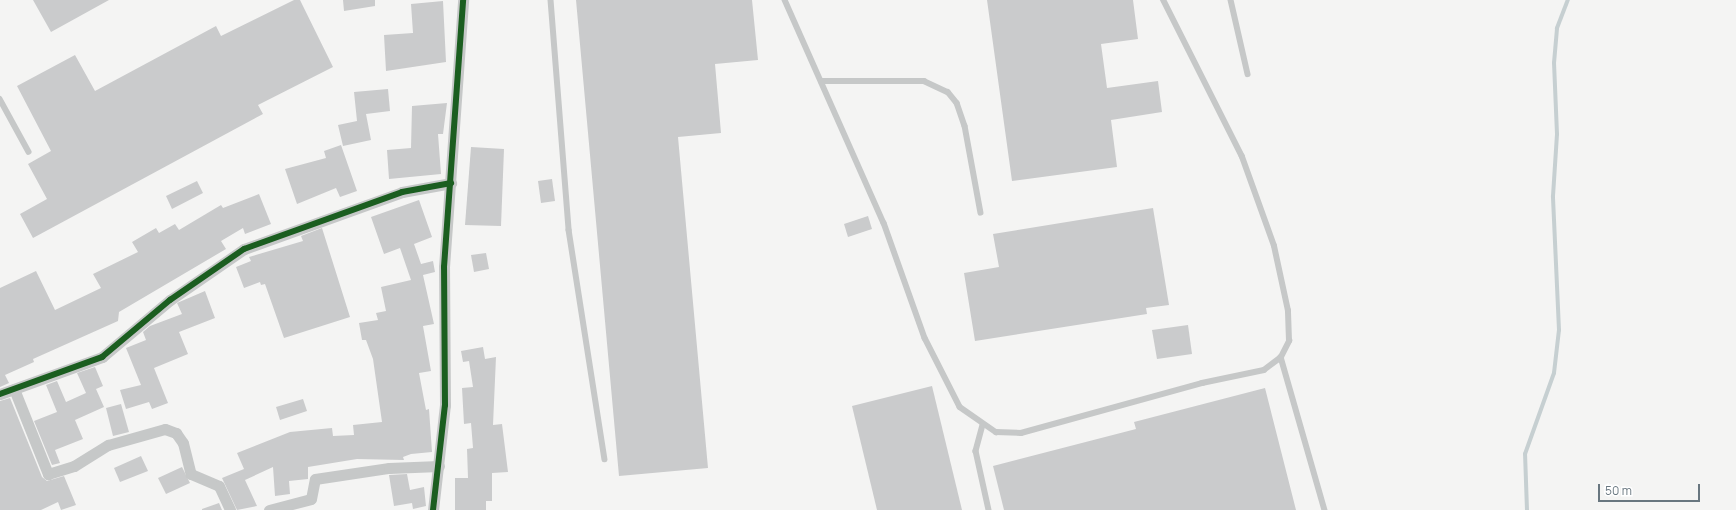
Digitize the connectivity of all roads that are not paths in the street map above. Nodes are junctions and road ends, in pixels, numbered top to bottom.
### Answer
1 (463, 0) edge
2 (551, 0) edge
3 (785, 0) edge
4 (1163, 0) edge
5 (1231, 0) edge
6 (1248, 74) dead end
7 (821, 82) junction
8 (0, 99) edge
9 (30, 152) dead end
10 (451, 183) junction
11 (981, 213) dead end
12 (1281, 357) junction
13 (14, 389) junction
14 (0, 394) edge
15 (983, 425) junction
16 (605, 460) dead end
17 (439, 466) junction
18 (230, 510) edge
19 (269, 510) edge
20 (433, 510) edge
21 (989, 510) edge
22 (1325, 510) edge

1 - 10 street
2 - 16 lane
3 - 7 lane
4 - 12 lane
5 - 6 lane
7 - 11 lane
7 - 15 lane
8 - 9 lane
10 - 13 street
10 - 17 street
12 - 15 lane
12 - 22 lane
13 - 14 street
13 - 18 street
15 - 21 lane
17 - 19 street
17 - 20 street

